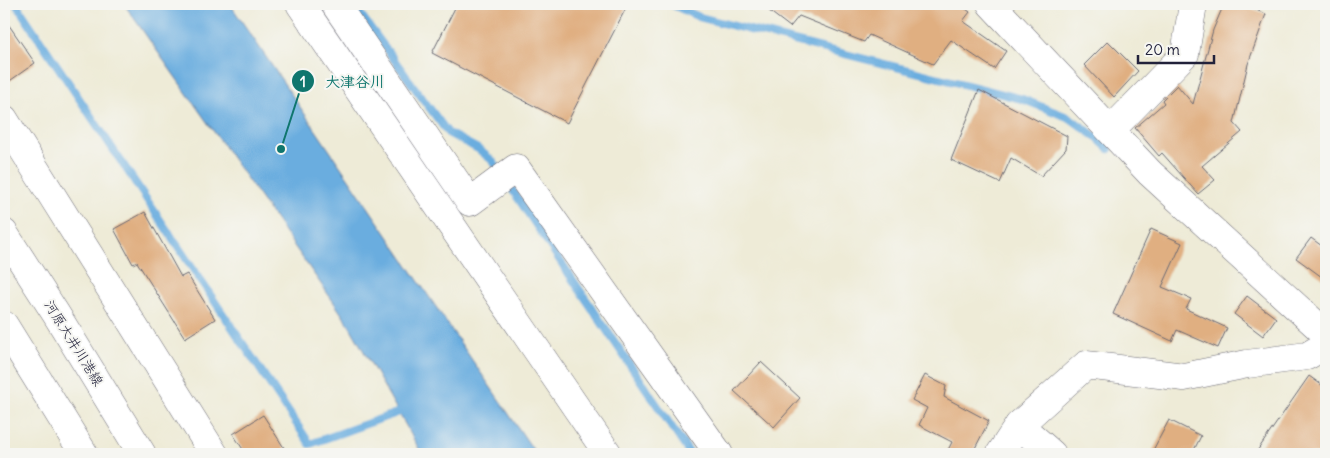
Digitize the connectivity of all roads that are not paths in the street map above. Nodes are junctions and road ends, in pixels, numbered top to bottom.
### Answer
1 (300, 4) edge
2 (335, 4) edge
3 (991, 4) edge
4 (1193, 4) edge
5 (4, 119) edge
6 (1111, 130) junction
7 (470, 202) junction
8 (445, 218) junction
9 (4, 233) edge
10 (4, 325) edge
11 (1326, 334) edge
12 (1326, 345) edge
13 (1019, 425) junction
14 (84, 454) edge
15 (142, 454) edge
16 (214, 454) edge
17 (608, 454) edge
18 (719, 454) edge
19 (1000, 454) edge
20 (1052, 454) edge

1 - 8 street
2 - 7 street
3 - 6 street
4 - 6 street
5 - 16 street
6 - 11 street
7 - 8 street
7 - 18 street
8 - 17 street
9 - 15 street, 河原大井川港線
10 - 14 street
12 - 13 street
13 - 19 street
13 - 20 street

